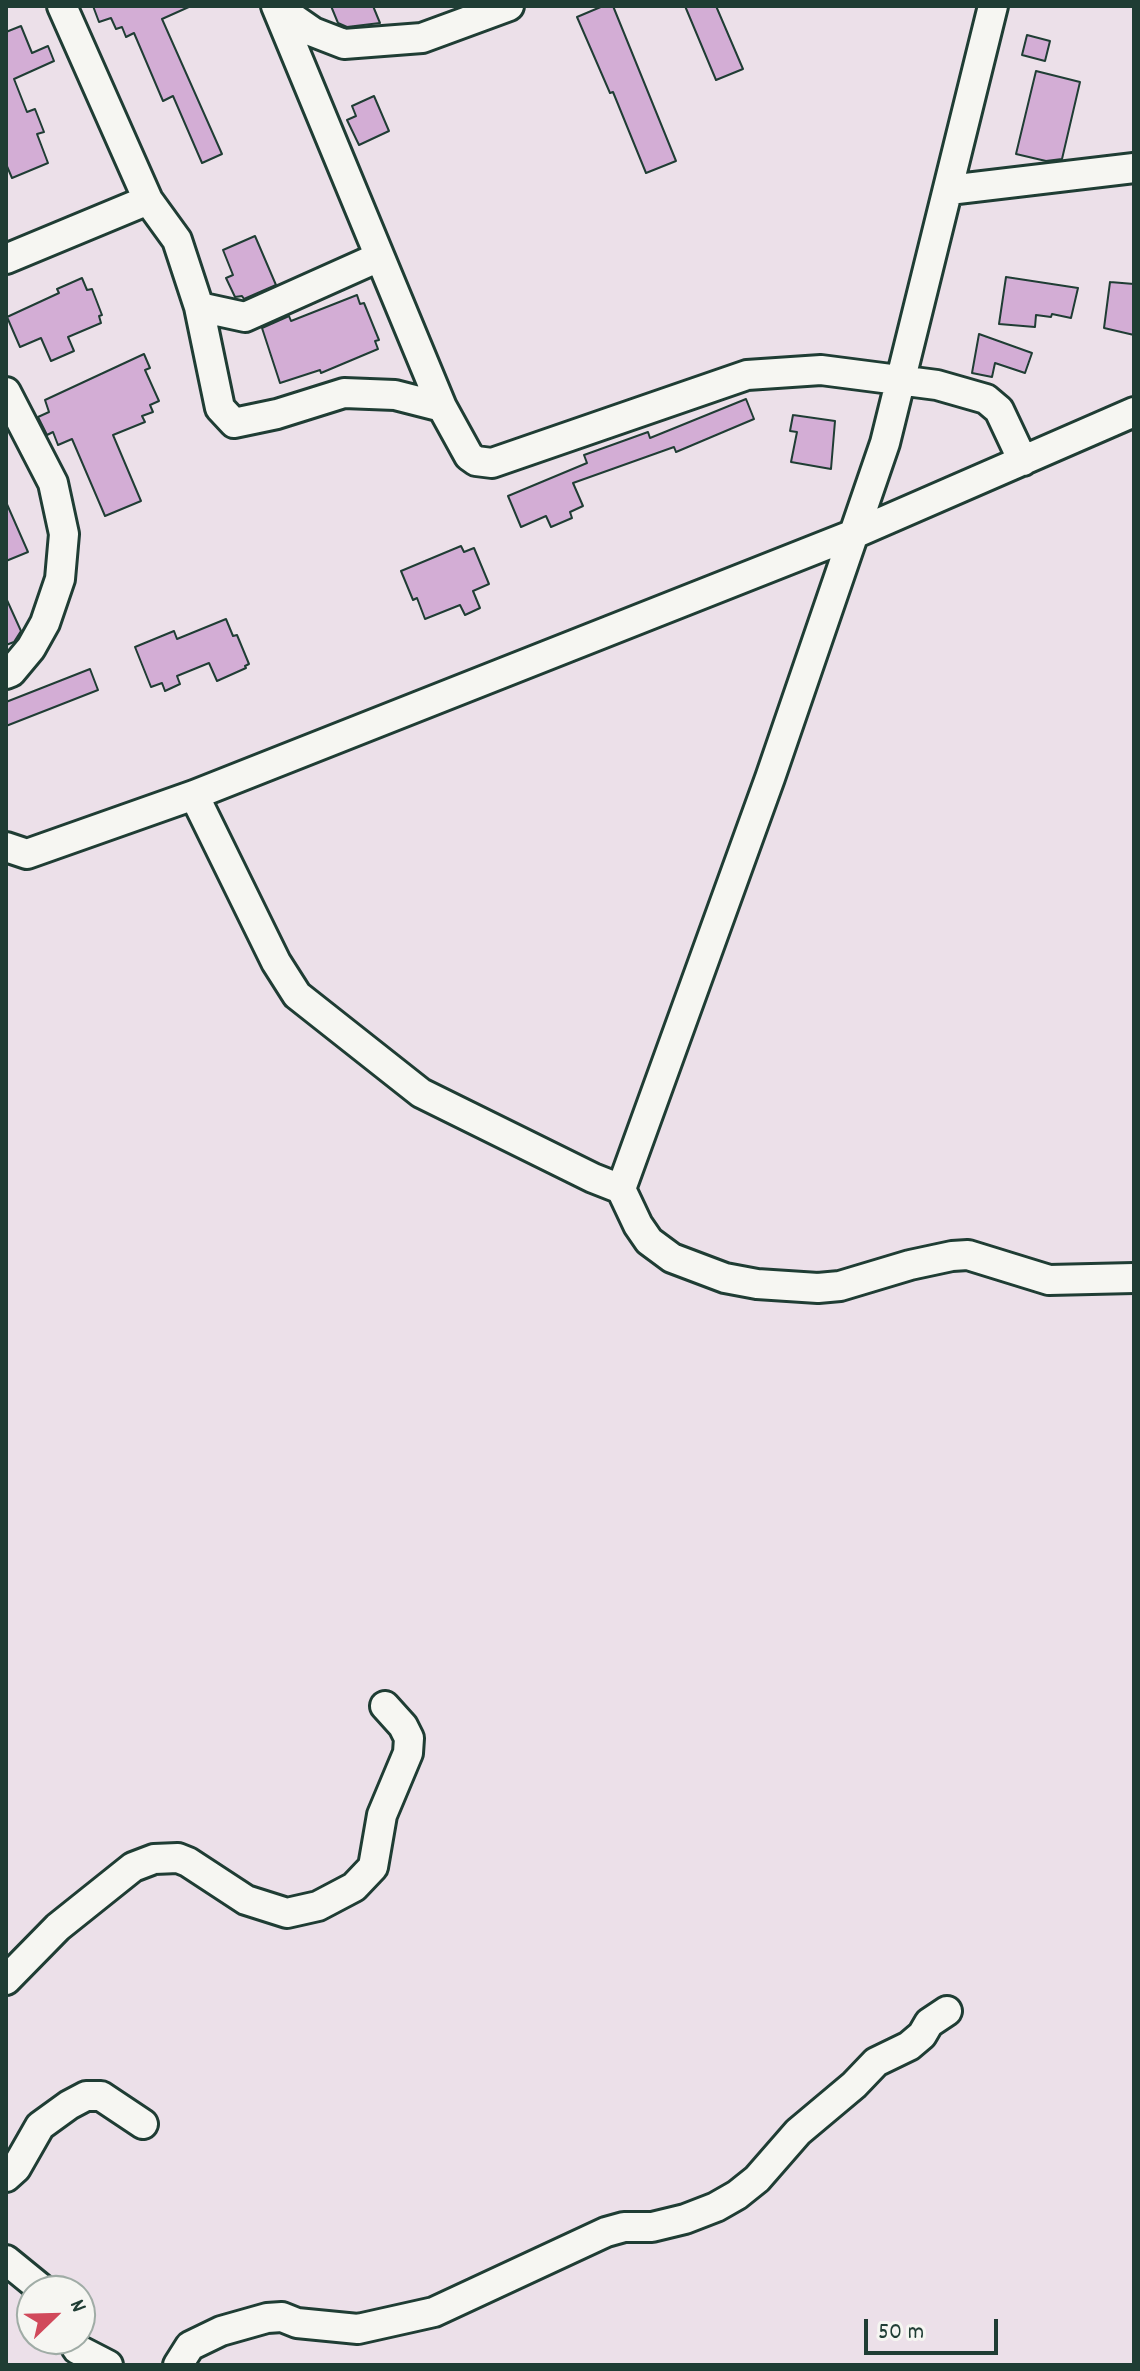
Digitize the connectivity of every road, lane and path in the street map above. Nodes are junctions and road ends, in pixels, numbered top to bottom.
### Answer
1 (62, 6) edge
2 (276, 6) edge
3 (509, 6) edge
4 (993, 6) edge
5 (1134, 168) edge
6 (949, 190) junction
7 (148, 200) junction
8 (379, 257) junction
9 (6, 259) edge
10 (199, 307) junction
11 (900, 379) junction
12 (6, 392) edge
13 (442, 407) junction
14 (1134, 412) edge
15 (1023, 461) junction
16 (854, 534) junction
17 (6, 674) edge
18 (194, 795) junction
19 (13, 855) edge
20 (621, 1189) junction
21 (1134, 1278) edge
22 (385, 1706) dead end
23 (6, 1980) edge
24 (947, 2011) dead end
25 (143, 2124) dead end
26 (6, 2177) edge
27 (89, 2355) edge
28 (108, 2365) edge
29 (178, 2365) edge

1 - 7 street
2 - 3 street
2 - 8 street
4 - 6 street
5 - 6 street
6 - 11 street
7 - 9 street
7 - 10 street
8 - 10 street
8 - 13 street
10 - 13 street
11 - 13 street
11 - 15 street
11 - 16 street
12 - 17 street
14 - 15 street
15 - 16 street
16 - 18 street
16 - 20 street
18 - 19 street
18 - 20 street
20 - 21 street
22 - 23 street
24 - 29 street
25 - 26 street
27 - 28 street

